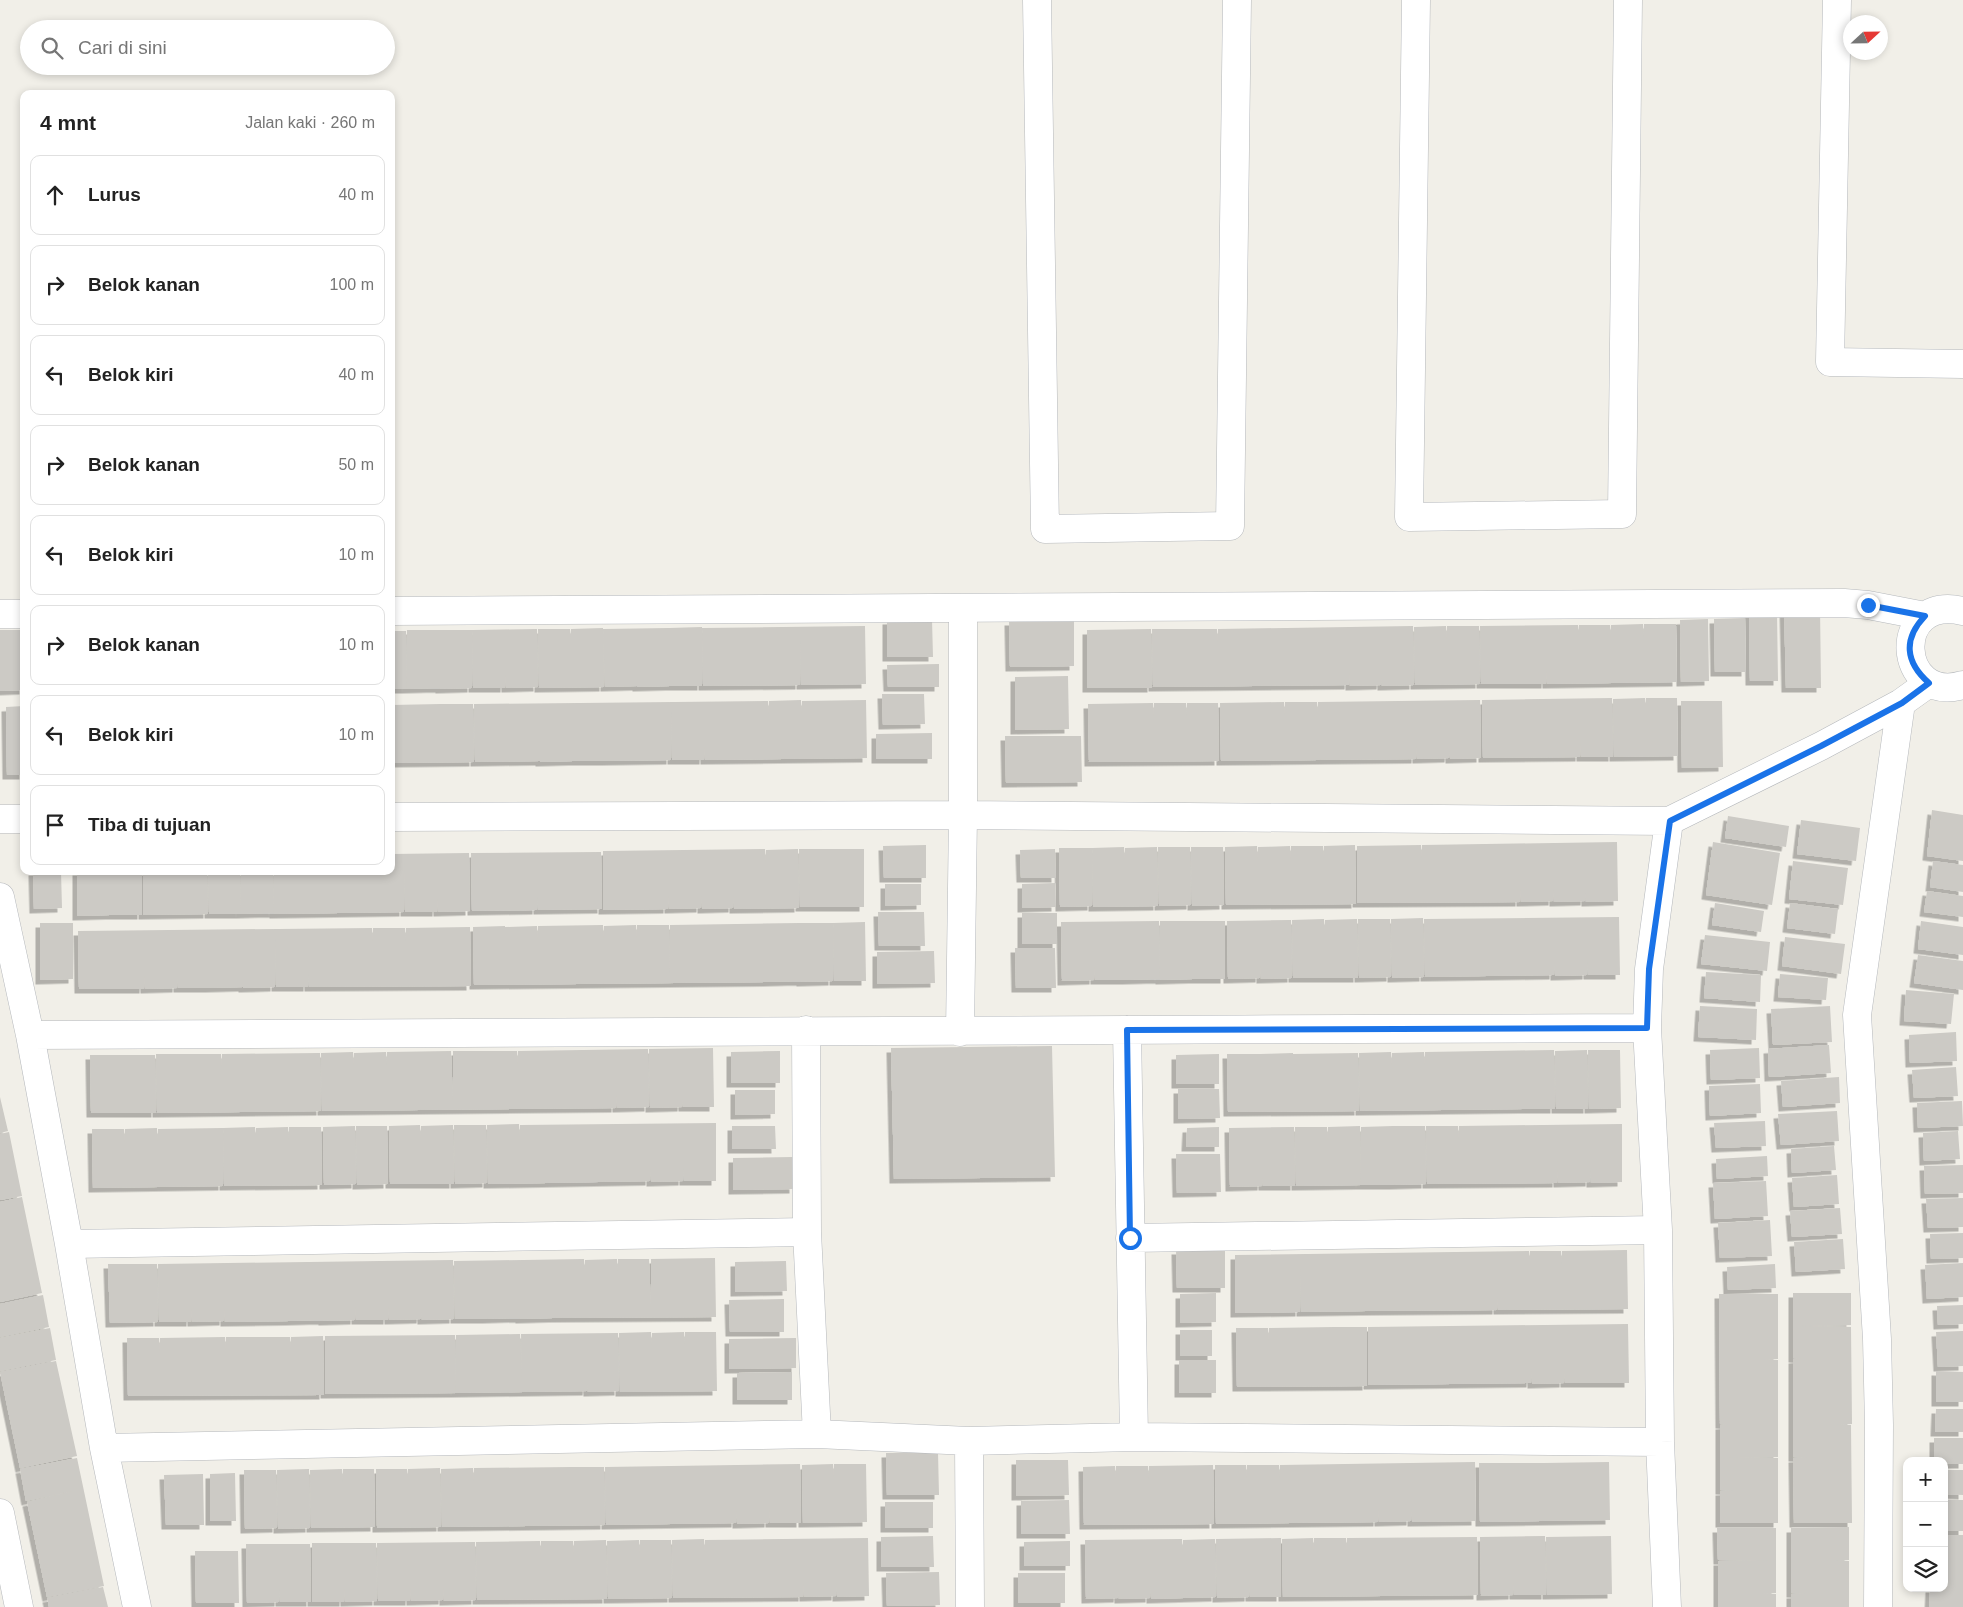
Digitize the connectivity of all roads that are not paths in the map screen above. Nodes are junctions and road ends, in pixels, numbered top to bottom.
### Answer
1 (1037, 0) edge
2 (1236, 0) edge
3 (1416, 0) edge
4 (1628, 0) edge
5 (1837, 0) edge
6 (1963, 364) edge
7 (963, 608) junction
8 (395, 611) edge
9 (1963, 611) edge
10 (0, 614) edge
11 (20, 614) edge
12 (1925, 616) junction
13 (1929, 683) junction
14 (1963, 685) edge
15 (1902, 703) junction
16 (963, 815) junction
17 (395, 817) edge
18 (0, 819) edge
19 (20, 819) edge
20 (1670, 821) junction
21 (0, 897) edge
22 (1647, 1028) junction
23 (806, 1030) junction
24 (1127, 1030) junction
25 (960, 1032) junction
26 (30, 1035) junction
27 (1658, 1230) junction
28 (807, 1232) junction
29 (1130, 1238) junction
30 (69, 1244) junction
31 (817, 1434) junction
32 (1134, 1437) junction
33 (970, 1441) junction
34 (1660, 1442) junction
35 (104, 1448) junction
36 (0, 1513) edge
37 (19, 1607) edge
38 (137, 1607) edge
39 (970, 1607) edge
40 (1667, 1607) edge
41 (1878, 1607) edge

1 - 2 street
3 - 4 street
5 - 6 street
7 - 8 street
7 - 12 street
7 - 16 street
9 - 12 street
10 - 11 street
12 - 13 street
13 - 14 street
13 - 15 street
15 - 20 street
15 - 41 street
16 - 17 street
16 - 20 street
16 - 25 street
18 - 19 street
20 - 22 street
21 - 26 street
22 - 24 street
22 - 27 street
23 - 25 street
23 - 26 street
23 - 28 street
24 - 25 street
24 - 29 street
26 - 30 street
27 - 29 street
27 - 34 street
28 - 30 street
28 - 31 street
29 - 32 street
30 - 35 street
31 - 33 street
31 - 35 street
32 - 33 street
32 - 34 street
33 - 39 street
34 - 40 street
35 - 38 street
36 - 37 street

